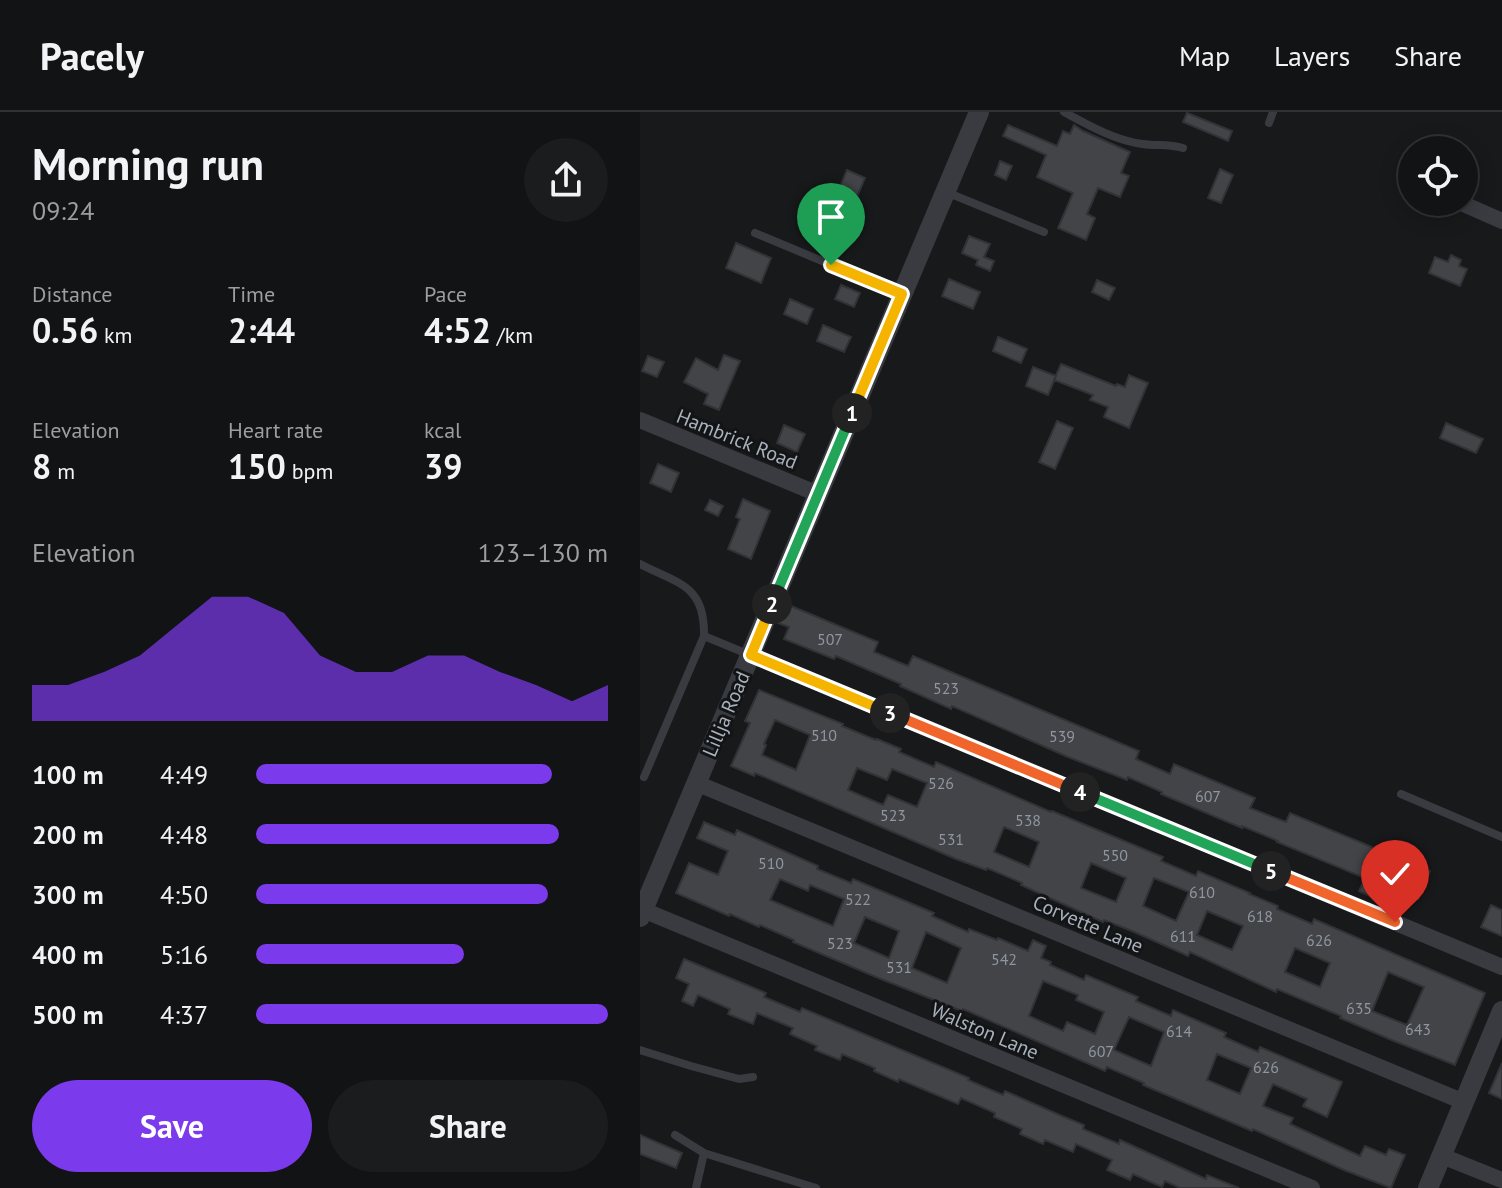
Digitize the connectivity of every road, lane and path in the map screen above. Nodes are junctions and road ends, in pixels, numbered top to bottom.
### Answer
1 (979, 112) edge
2 (1064, 112) edge
3 (1273, 112) edge
4 (1269, 123) dead end
5 (1183, 148) dead end
6 (945, 192) junction
7 (1478, 210) edge
8 (1502, 221) edge
9 (1044, 232) dead end
10 (755, 233) dead end
11 (902, 294) junction
12 (640, 420) edge
13 (818, 494) junction
14 (640, 564) edge
15 (704, 636) junction
16 (751, 655) junction
17 (644, 777) dead end
18 (696, 783) junction
19 (1401, 794) dead end
20 (1502, 837) edge
21 (642, 914) edge
22 (1502, 967) edge
23 (1502, 1011) edge
24 (1498, 1032) edge
25 (640, 1050) edge
26 (753, 1077) dead end
27 (1464, 1102) junction
28 (675, 1135) dead end
29 (704, 1153) junction
30 (1442, 1156) junction
31 (1502, 1180) edge
32 (696, 1188) edge
33 (816, 1188) edge
34 (1312, 1188) edge
35 (1428, 1188) edge

1 - 6 street, Lillja Road
2 - 5 lane
3 - 4 lane
6 - 9 lane
6 - 11 street, Lillja Road
7 - 8 street
10 - 11 lane
11 - 13 street, Lillja Road
12 - 13 street, Hambrick Road
13 - 16 street, Lillja Road
14 - 15 lane
15 - 16 lane
15 - 17 lane
16 - 18 street, Lillja Road
16 - 22 street
18 - 21 street, Lillja Road
18 - 27 street, Corvette Lane
19 - 20 lane
21 - 34 street, Walston Lane
23 - 24 street
24 - 27 street
25 - 26 lane
27 - 30 street
28 - 29 lane
29 - 32 lane
29 - 33 lane
30 - 31 street
30 - 35 street

